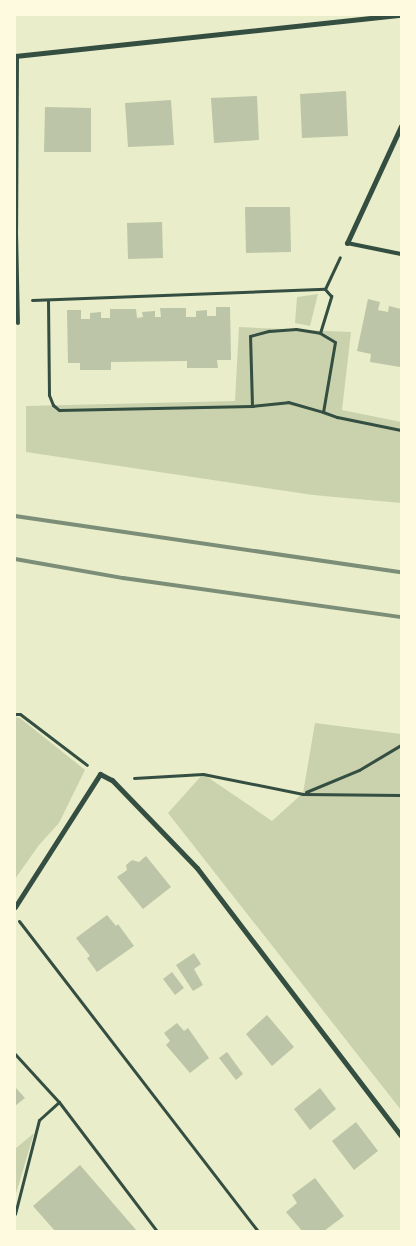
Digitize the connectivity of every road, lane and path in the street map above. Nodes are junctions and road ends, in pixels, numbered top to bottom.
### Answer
1 (401, 15) edge
2 (16, 56) edge
3 (401, 126) edge
4 (347, 243) junction
5 (401, 254) edge
6 (325, 289) junction
7 (18, 300) junction
8 (48, 300) junction
9 (18, 323) dead end
10 (320, 333) junction
11 (252, 406) junction
12 (323, 412) junction
13 (401, 430) edge
14 (15, 714) edge
15 (401, 745) edge
16 (100, 774) junction
17 (112, 780) junction
18 (303, 794) junction
19 (401, 795) edge
20 (15, 907) edge
21 (15, 917) edge
22 (15, 1054) edge
23 (59, 1102) junction
24 (401, 1136) edge
25 (15, 1214) edge
26 (157, 1231) edge
27 (258, 1231) edge

1 - 2 street
2 - 7 lane
3 - 4 street
4 - 5 lane
4 - 6 path
6 - 8 path
6 - 10 path
7 - 8 path
7 - 9 lane
8 - 11 path
10 - 11 path
10 - 12 path
11 - 12 path
12 - 13 path
14 - 16 path
15 - 18 path
16 - 17 street
16 - 20 street
17 - 18 path
17 - 24 street
18 - 19 path
21 - 27 path
22 - 23 path
23 - 25 path
23 - 26 path

